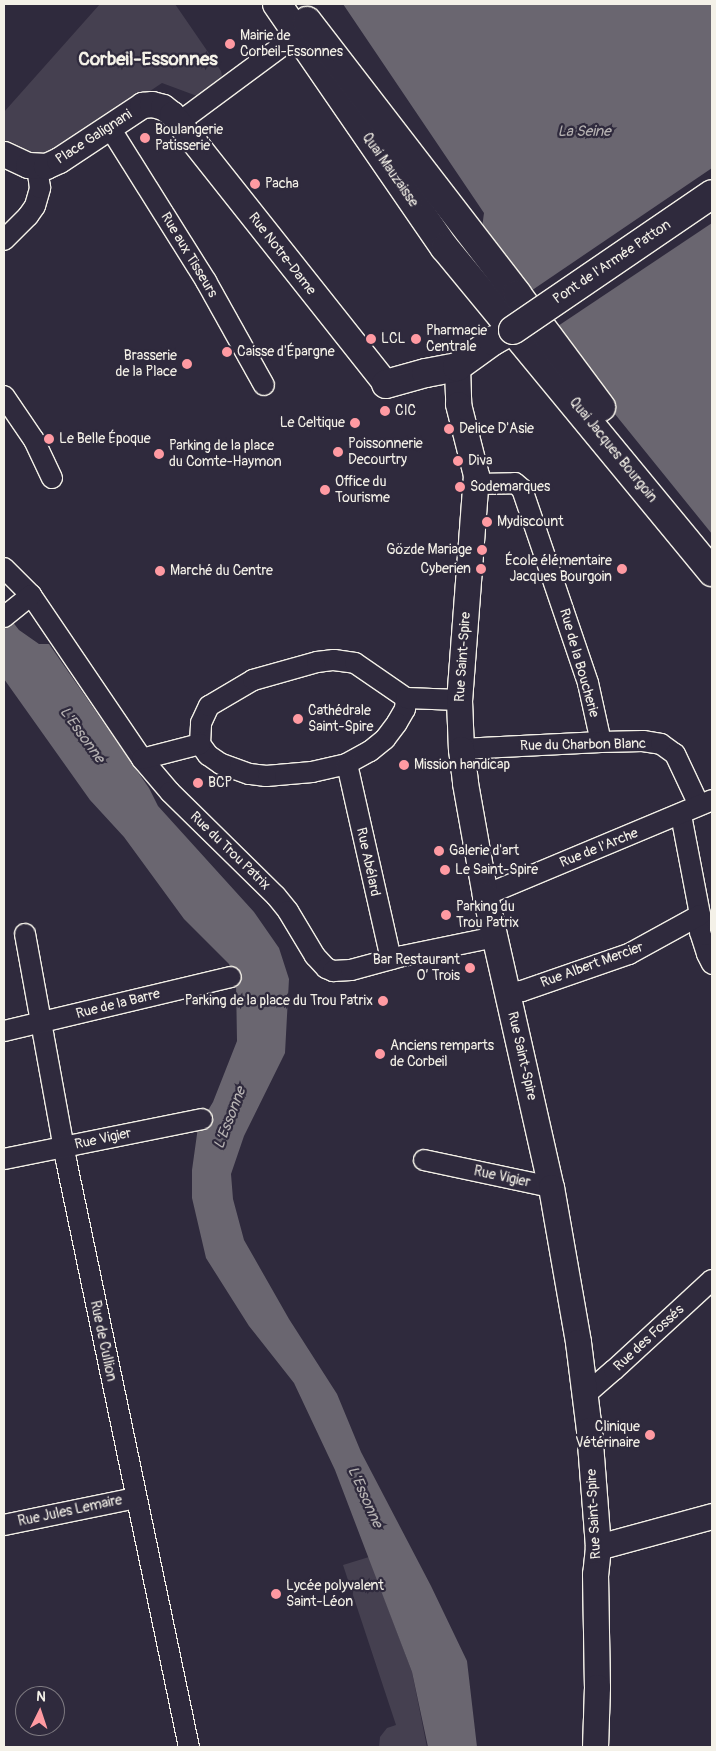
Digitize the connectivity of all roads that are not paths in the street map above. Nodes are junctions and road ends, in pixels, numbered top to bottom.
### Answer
1 (277, 4) edge
2 (292, 4) edge
3 (297, 35) junction
4 (178, 123) junction
5 (110, 128) junction
6 (4, 154) edge
7 (37, 167) junction
8 (712, 194) edge
9 (4, 240) edge
10 (523, 323) junction
11 (457, 367) junction
12 (386, 384) joint
13 (264, 385) dead end
14 (4, 396) edge
15 (52, 478) dead end
16 (476, 484) junction
17 (712, 550) edge
18 (4, 568) edge
19 (712, 572) edge
20 (31, 595) junction
21 (4, 617) edge
22 (406, 698) junction
23 (459, 700) junction
24 (601, 742) junction
25 (200, 744) junction
26 (461, 749) junction
27 (142, 759) junction
28 (347, 764) junction
29 (706, 803) edge
30 (681, 815) junction
31 (484, 896) junction
32 (700, 915) junction
33 (25, 934) dead end
34 (495, 937) junction
35 (391, 959) junction
36 (712, 964) edge
37 (232, 977) dead end
38 (508, 993) junction
39 (42, 1023) junction
40 (4, 1031) edge
41 (202, 1119) dead end
42 (63, 1148) junction
43 (4, 1160) edge
44 (424, 1160) dead end
45 (551, 1187) junction
46 (712, 1280) edge
47 (585, 1395) junction
48 (136, 1498) junction
49 (712, 1516) edge
50 (4, 1525) edge
51 (598, 1547) junction
52 (189, 1747) edge
53 (595, 1747) edge

1 - 3 main road, Quai Mauzaisse
2 - 10 main road, Quai Mauzaisse
3 - 4 street
3 - 10 main road, Quai Mauzaisse
4 - 5 street, Place Galignani
4 - 12 street, Rue Notre-Dame
5 - 7 street, Place Galignani
5 - 13 street, Rue aux Tisseurs
6 - 7 street, Place Galignani
7 - 9 street
8 - 10 main road, Pont de l'Armée Patton, bridge
10 - 11 main road, Pont de l'Armée Patton
10 - 17 main road, Quai Jacques Bourgoin
10 - 19 main road, Quai Jacques Bourgoin
11 - 12 main road
11 - 16 street, Rue Saint-Spire
14 - 15 street
16 - 23 street, Rue Saint-Spire
16 - 24 street, Rue de la Boucherie
18 - 20 street, Rue du Trou Patrix
20 - 21 street
20 - 27 street, Rue du Trou Patrix
22 - 23 street
22 - 25 street
22 - 28 street
23 - 26 street, Rue Saint-Spire
24 - 26 street, Rue du Charbon Blanc
24 - 29 street, Rue du Charbon Blanc
25 - 27 street
25 - 28 street
26 - 31 street, Rue Saint-Spire
27 - 35 street, Rue du Trou Patrix
28 - 35 street, Rue Abélard
29 - 30 street, Rue de l'Arche
30 - 31 street, Rue de l'Arche
30 - 32 street
31 - 34 street, Rue Saint-Spire
32 - 36 street
32 - 38 street, Rue Albert Mercier
33 - 39 street, Rue de Cullion
34 - 35 street, Rue du Trou Patrix
34 - 38 street, Rue Saint-Spire
37 - 39 street, Rue de la Barre
38 - 45 street, Rue Saint-Spire
39 - 40 street, Rue de la Barre
39 - 42 street, Rue de Cullion
41 - 42 street, Rue Vigier
42 - 43 street, Rue Vigier
42 - 48 street, Rue de Cullion
44 - 45 street, Rue Vigier
45 - 47 street, Rue Saint-Spire
46 - 47 street, Rue des Fossés
47 - 51 street, Rue Saint-Spire
48 - 50 street, Rue Jules Lemaire
48 - 52 street, Rue de Cullion
49 - 51 street
51 - 53 street, Rue Saint-Spire

